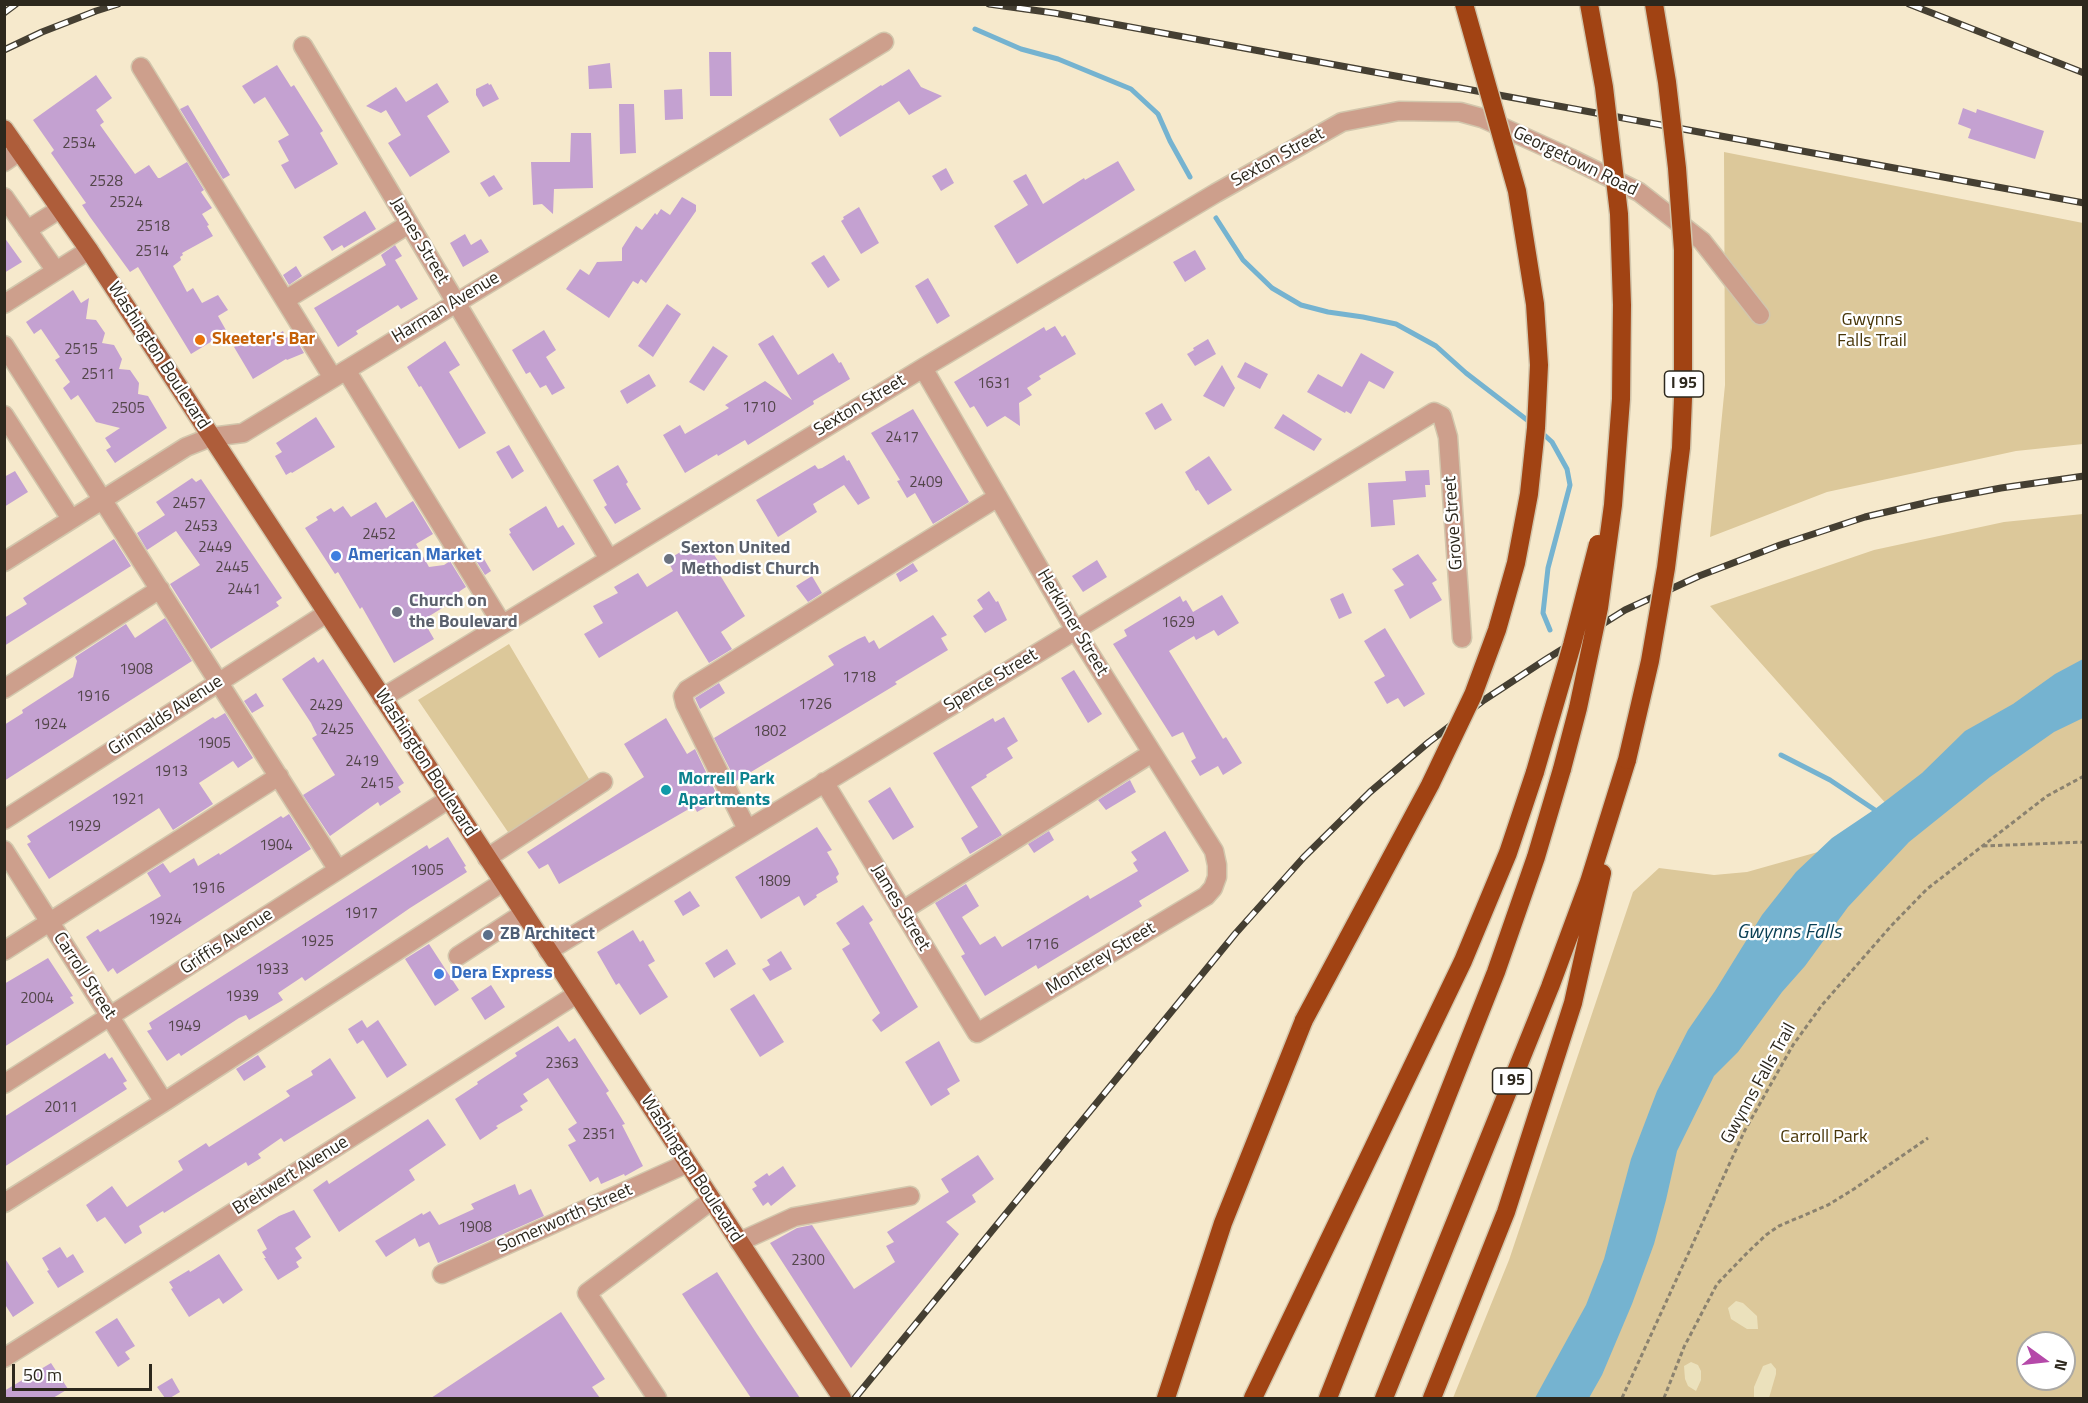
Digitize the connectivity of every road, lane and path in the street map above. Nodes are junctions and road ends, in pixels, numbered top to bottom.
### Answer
1 (1464, 4) edge
2 (1589, 4) edge
3 (1654, 4) edge
4 (884, 42) dead end
5 (303, 46) dead end
6 (141, 68) dead end
7 (1342, 122) joint
8 (4, 129) edge
9 (20, 151) junction
10 (4, 162) edge
11 (4, 197) edge
12 (60, 209) junction
13 (409, 224) junction
14 (27, 230) junction
15 (89, 250) junction
16 (56, 271) junction
17 (285, 300) junction
18 (456, 302) junction
19 (4, 304) edge
20 (1760, 315) dead end
21 (4, 345) edge
22 (923, 368) junction
23 (339, 374) junction
24 (1434, 412) joint
25 (7, 425) edge
26 (211, 437) junction
27 (1618, 445) junction
28 (998, 497) junction
29 (102, 498) junction
30 (71, 519) junction
31 (609, 559) junction
32 (4, 562) edge
33 (160, 589) junction
34 (327, 613) junction
35 (502, 624) junction
36 (1075, 630) junction
37 (1462, 638) dead end
38 (219, 682) junction
39 (4, 689) edge
40 (382, 698) junction
41 (1152, 753) junction
42 (1627, 760) junction
43 (279, 776) junction
44 (2084, 776) edge
45 (603, 782) dead end
46 (824, 782) junction
47 (449, 799) junction
48 (4, 820) edge
49 (747, 829) junction
50 (2084, 842) edge
51 (1983, 846) junction
52 (4, 850) edge
53 (487, 858) junction
54 (338, 870) junction
55 (1217, 877) joint
56 (503, 882) junction
57 (902, 911) junction
58 (524, 913) junction
59 (50, 922) junction
60 (4, 951) edge
61 (548, 951) junction
62 (458, 956) dead end
63 (577, 994) junction
64 (110, 1016) junction
65 (976, 1033) joint
66 (4, 1084) edge
67 (164, 1102) junction
68 (1928, 1138) dead end
69 (688, 1163) junction
70 (910, 1196) dead end
71 (712, 1200) junction
72 (4, 1203) edge
73 (739, 1242) junction
74 (442, 1274) dead end
75 (4, 1358) edge
76 (657, 1398) edge
77 (842, 1398) edge
78 (1166, 1398) edge
79 (1253, 1398) edge
80 (1328, 1398) edge
81 (1384, 1398) edge
82 (1432, 1398) edge
83 (1622, 1398) edge
84 (1664, 1398) edge

1 - 78 highway, bridge
2 - 27 highway, bridge
3 - 42 highway, I 95, bridge
4 - 18 street, Harman Avenue
5 - 13 street, James Street
6 - 17 street
7 - 20 street, Georgetown Road
7 - 22 street, Sexton Street
8 - 9 main road, Washington Boulevard
9 - 10 street
9 - 12 main road, Washington Boulevard
11 - 14 street
12 - 14 street
12 - 15 main road, Washington Boulevard
13 - 17 street
13 - 18 street, James Street
14 - 16 street
15 - 16 street
15 - 26 main road, Washington Boulevard
16 - 19 street
17 - 23 street
18 - 23 street, Harman Avenue
18 - 31 street, James Street
21 - 29 street
22 - 28 street, Herkimer Street
22 - 31 street, Sexton Street
23 - 26 street, Harman Avenue
23 - 35 street
24 - 36 street, Spence Street
24 - 37 street, Grove Street
25 - 30 street
26 - 29 street, Harman Avenue
26 - 34 main road, Washington Boulevard
27 - 79 highway, bridge
27 - 80 highway, bridge
28 - 36 street, Herkimer Street
28 - 49 street
29 - 30 street, Harman Avenue
29 - 33 street
30 - 32 street, Harman Avenue
31 - 35 street, Sexton Street
33 - 38 street
33 - 39 street
34 - 38 street, Grinnalds Avenue
34 - 40 main road, Washington Boulevard
35 - 40 street, Sexton Street
36 - 41 street, Herkimer Street
36 - 46 street, Spence Street
38 - 43 street
38 - 48 street, Grinnalds Avenue
40 - 47 main road, Washington Boulevard
41 - 55 street, Herkimer Street
41 - 57 street
42 - 81 highway, I 95
42 - 82 highway
43 - 54 street
43 - 59 street
44 - 51 path, Gwynns Falls Trail
45 - 53 street
46 - 49 street, Spence Street
46 - 57 street, James Street
47 - 53 main road, Washington Boulevard
47 - 54 street, Griffis Avenue
49 - 61 street, Spence Street
50 - 51 path
51 - 83 path, Gwynns Falls Trail
52 - 59 street, Carroll Street
53 - 56 main road, Washington Boulevard
54 - 64 street, Griffis Avenue
55 - 65 street, Monterey Street
56 - 58 main road, Washington Boulevard
56 - 67 street
57 - 65 street, James Street
58 - 61 main road, Washington Boulevard
58 - 62 street
59 - 60 street
59 - 64 street, Carroll Street
61 - 63 main road, Washington Boulevard
63 - 69 main road, Washington Boulevard
63 - 75 street, Breitwert Avenue
64 - 66 street, Griffis Avenue
64 - 67 street, Carroll Street
67 - 72 street
68 - 84 path
69 - 71 main road, Washington Boulevard
69 - 74 street, Somerworth Street
70 - 73 street
71 - 73 main road, Washington Boulevard
71 - 76 street
73 - 77 main road, Washington Boulevard

